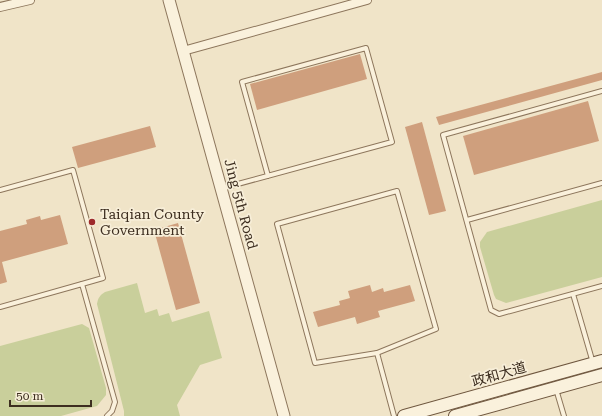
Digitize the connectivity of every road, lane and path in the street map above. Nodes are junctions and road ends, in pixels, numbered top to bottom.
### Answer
1 (30, 0) edge
2 (169, 0) edge
3 (367, 0) edge
4 (0, 7) edge
5 (183, 51) junction
6 (602, 91) edge
7 (268, 176) junction
8 (602, 183) edge
9 (221, 189) junction
10 (0, 190) edge
11 (466, 220) junction
12 (82, 284) junction
13 (602, 286) edge
14 (573, 294) junction
15 (0, 307) edge
16 (377, 352) junction
17 (597, 362) edge
18 (602, 375) edge
19 (556, 388) junction
20 (107, 416) edge
21 (284, 416) edge
22 (394, 416) edge
23 (404, 416) edge
24 (455, 416) edge
25 (564, 416) edge

1 - 4 street
2 - 5 street, Jing 5th Road
3 - 5 street
5 - 9 street, Jing 5th Road
6 - 11 lane
7 - 7 lane
7 - 9 lane
8 - 11 lane
9 - 21 street, Jing 5th Road
10 - 12 lane
11 - 14 lane
12 - 15 lane
12 - 20 lane
13 - 14 lane
14 - 17 lane
16 - 16 lane
16 - 22 lane
17 - 23 main road, 政和大道
18 - 19 main road, 政和大道
19 - 24 main road, 政和大道
19 - 25 lane

